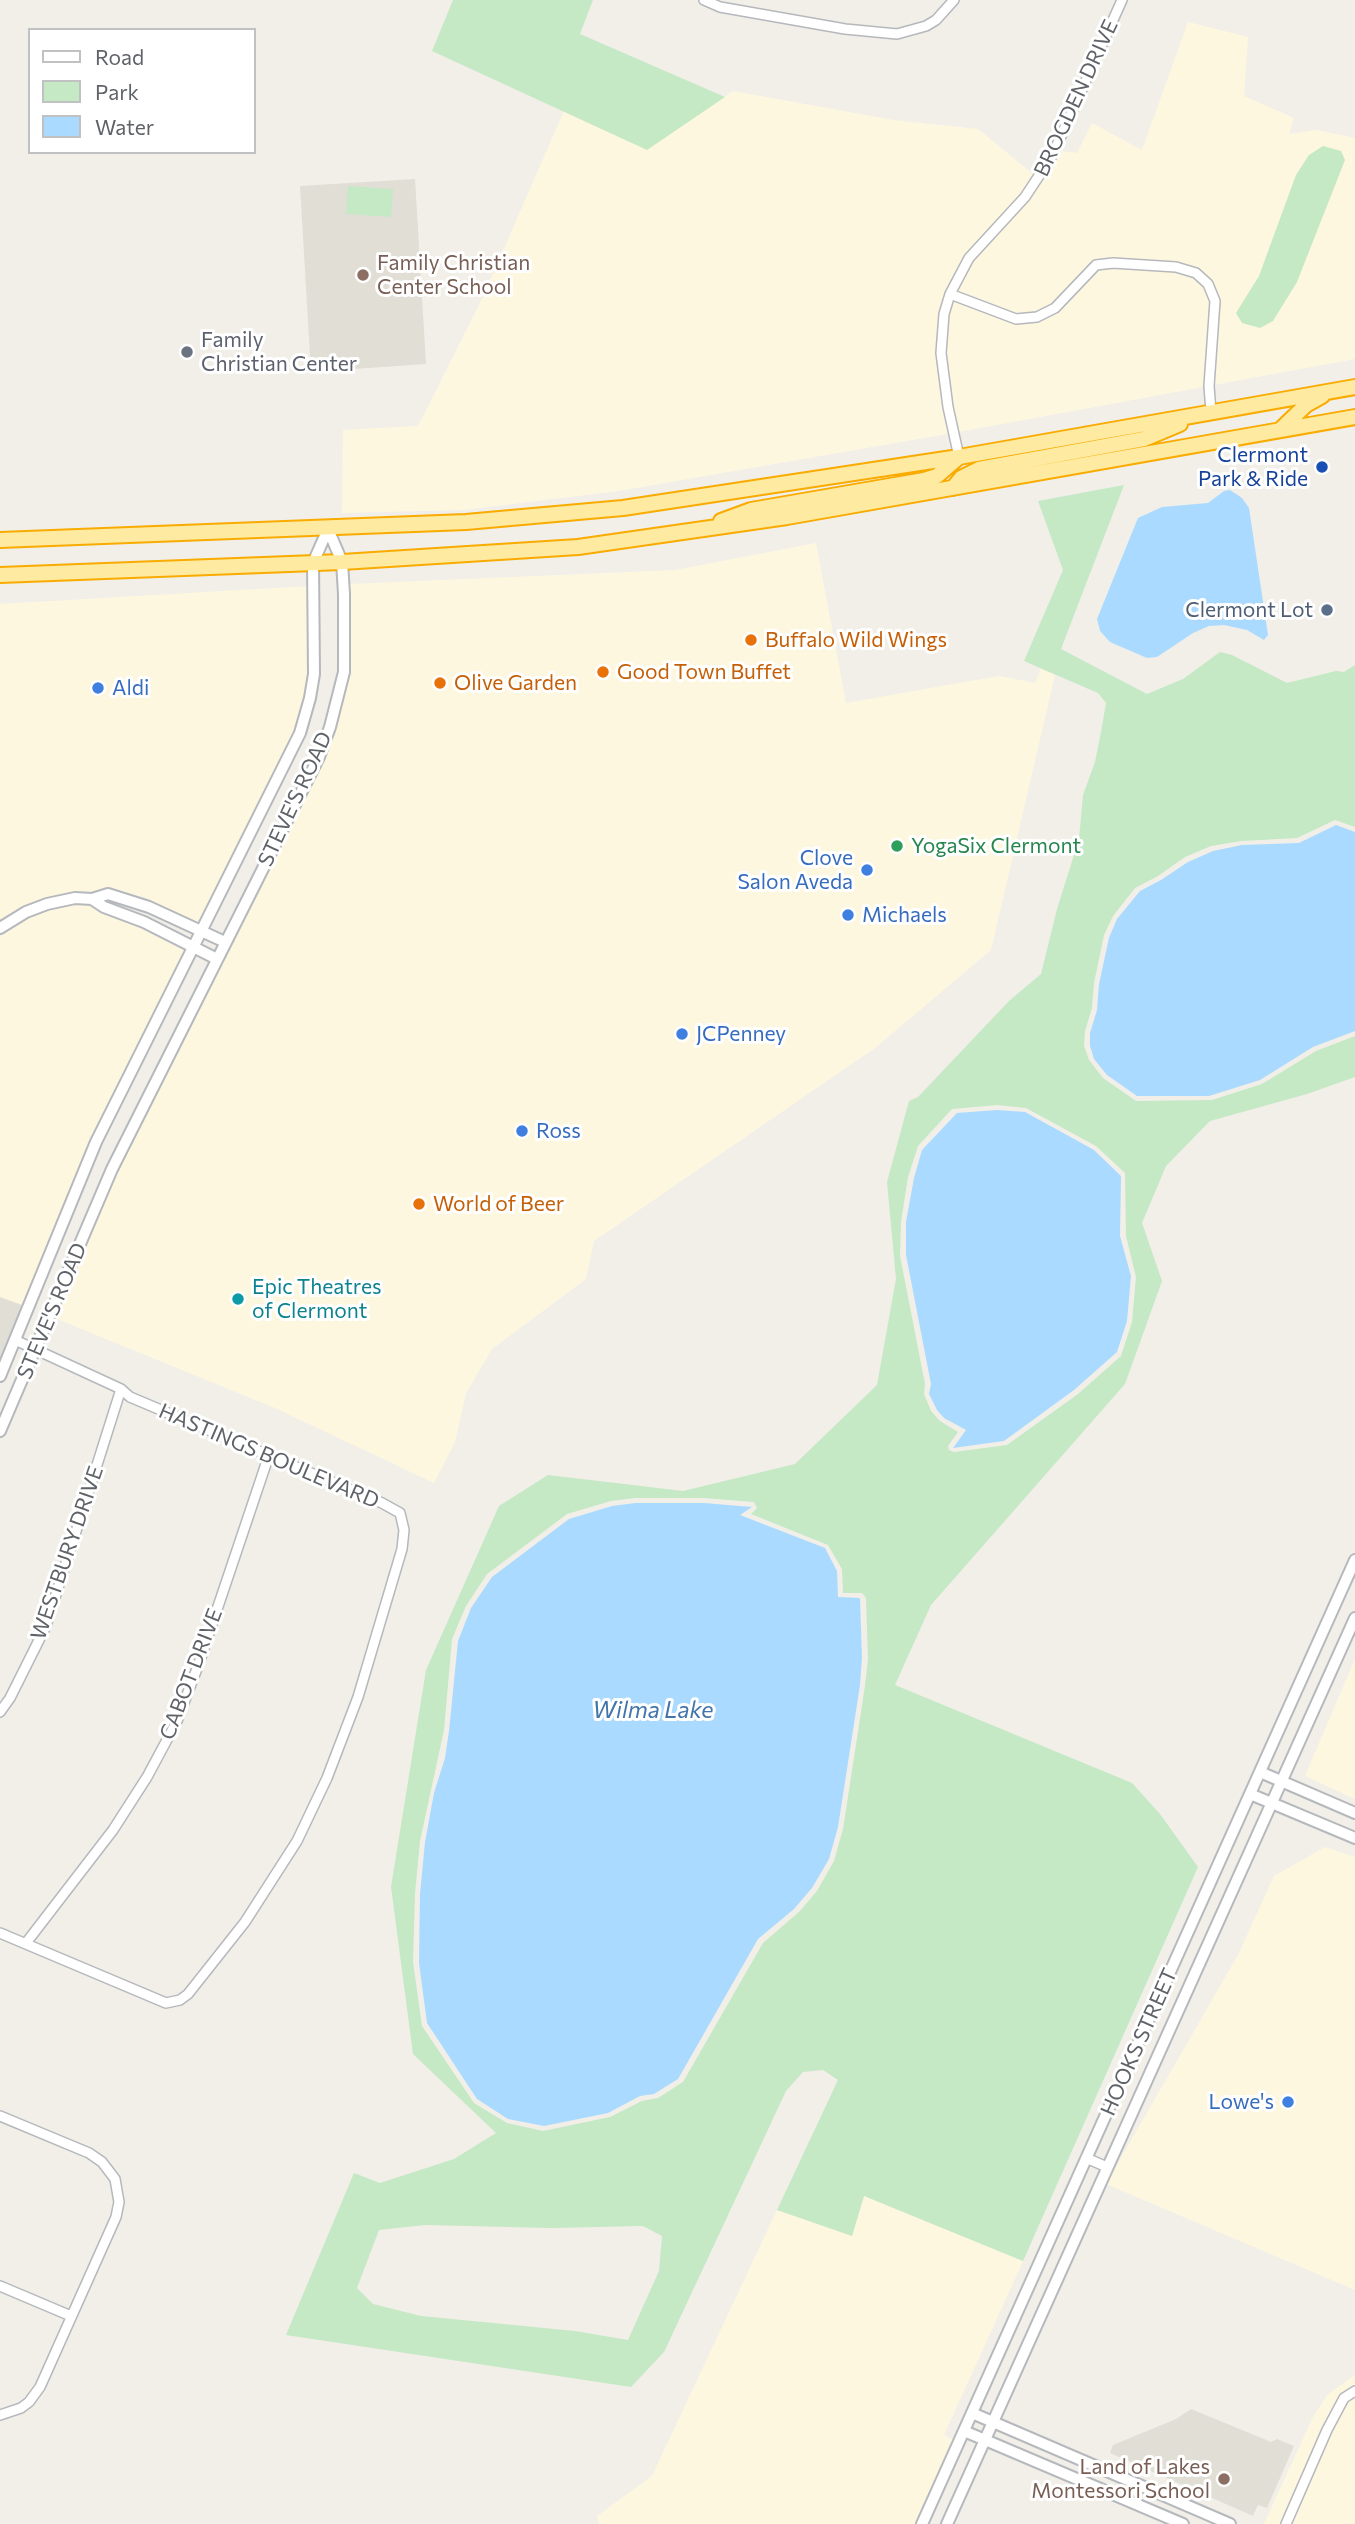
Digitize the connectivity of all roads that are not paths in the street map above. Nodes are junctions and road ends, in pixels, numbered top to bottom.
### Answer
1 (704, 0) edge
2 (954, 0) edge
3 (1122, 0) edge
4 (950, 294) junction
5 (1355, 387) edge
6 (1329, 391) junction
7 (1207, 413) junction
8 (1355, 416) edge
9 (1280, 430) junction
10 (959, 457) junction
11 (953, 488) junction
12 (328, 529) junction
13 (687, 533) junction
14 (0, 540) edge
15 (342, 562) junction
16 (313, 563) junction
17 (0, 575) edge
18 (92, 899) junction
19 (0, 928) edge
20 (201, 930) junction
21 (225, 942) junction
22 (193, 947) junction
23 (217, 959) junction
24 (15, 1340) junction
25 (35, 1349) junction
26 (0, 1376) edge
27 (121, 1389) junction
28 (0, 1431) edge
29 (269, 1455) junction
30 (1355, 1559) edge
31 (1355, 1618) edge
32 (0, 1712) edge
33 (1260, 1772) junction
34 (1282, 1782) junction
35 (1250, 1794) junction
36 (1272, 1803) junction
37 (1355, 1813) edge
38 (1355, 1838) edge
39 (0, 1933) edge
40 (26, 1943) junction
41 (0, 2116) edge
42 (1086, 2158) junction
43 (1107, 2167) junction
44 (0, 2286) edge
45 (71, 2316) junction
46 (1355, 2391) edge
47 (972, 2413) junction
48 (0, 2415) edge
49 (993, 2423) junction
50 (964, 2431) junction
51 (985, 2440) junction
52 (1154, 2491) junction
53 (1147, 2509) junction
54 (922, 2524) edge
55 (947, 2524) edge
56 (1183, 2524) edge
57 (1230, 2524) edge
58 (1286, 2524) edge

1 - 2 street
3 - 4 street, BROGDEN DRIVE
4 - 7 street
4 - 10 street, BROGDEN DRIVE
5 - 6 highway
6 - 7 highway
6 - 9 highway
7 - 10 highway
7 - 11 highway
8 - 9 highway
9 - 11 highway
10 - 12 highway
10 - 13 highway
11 - 13 highway
12 - 14 highway
12 - 15 street, STEVE'S ROAD
12 - 16 street, STEVE'S ROAD
13 - 15 highway
15 - 16 highway
15 - 21 street, STEVE'S ROAD
16 - 17 highway
16 - 20 street, STEVE'S ROAD
18 - 19 street
18 - 20 street
18 - 22 street
20 - 21 street
20 - 22 street, STEVE'S ROAD
21 - 23 street, STEVE'S ROAD
22 - 23 street
22 - 24 street, STEVE'S ROAD
23 - 25 street, STEVE'S ROAD
24 - 25 street, HASTINGS BOULEVARD
24 - 26 street, STEVE'S ROAD
25 - 27 street, HASTINGS BOULEVARD
25 - 28 street, STEVE'S ROAD
27 - 29 street, HASTINGS BOULEVARD
27 - 32 street, WESTBURY DRIVE
29 - 40 street, CABOT DRIVE
29 - 40 street, HASTINGS BOULEVARD
30 - 33 street, HOOKS STREET
31 - 34 street, HOOKS STREET
33 - 34 street
33 - 35 street, HOOKS STREET
34 - 36 street, HOOKS STREET
34 - 37 street
35 - 36 street
35 - 42 street, HOOKS STREET
36 - 38 street
36 - 43 street, HOOKS STREET
39 - 40 street
41 - 45 street
42 - 43 street
42 - 47 street, HOOKS STREET
43 - 49 street, HOOKS STREET
44 - 45 street
45 - 48 street
46 - 58 street
47 - 49 street
47 - 50 street, HOOKS STREET
49 - 51 street, HOOKS STREET
49 - 52 street
50 - 51 street
50 - 54 street, HOOKS STREET
51 - 53 street
51 - 55 street, HOOKS STREET
52 - 53 street
52 - 57 street
53 - 56 street

